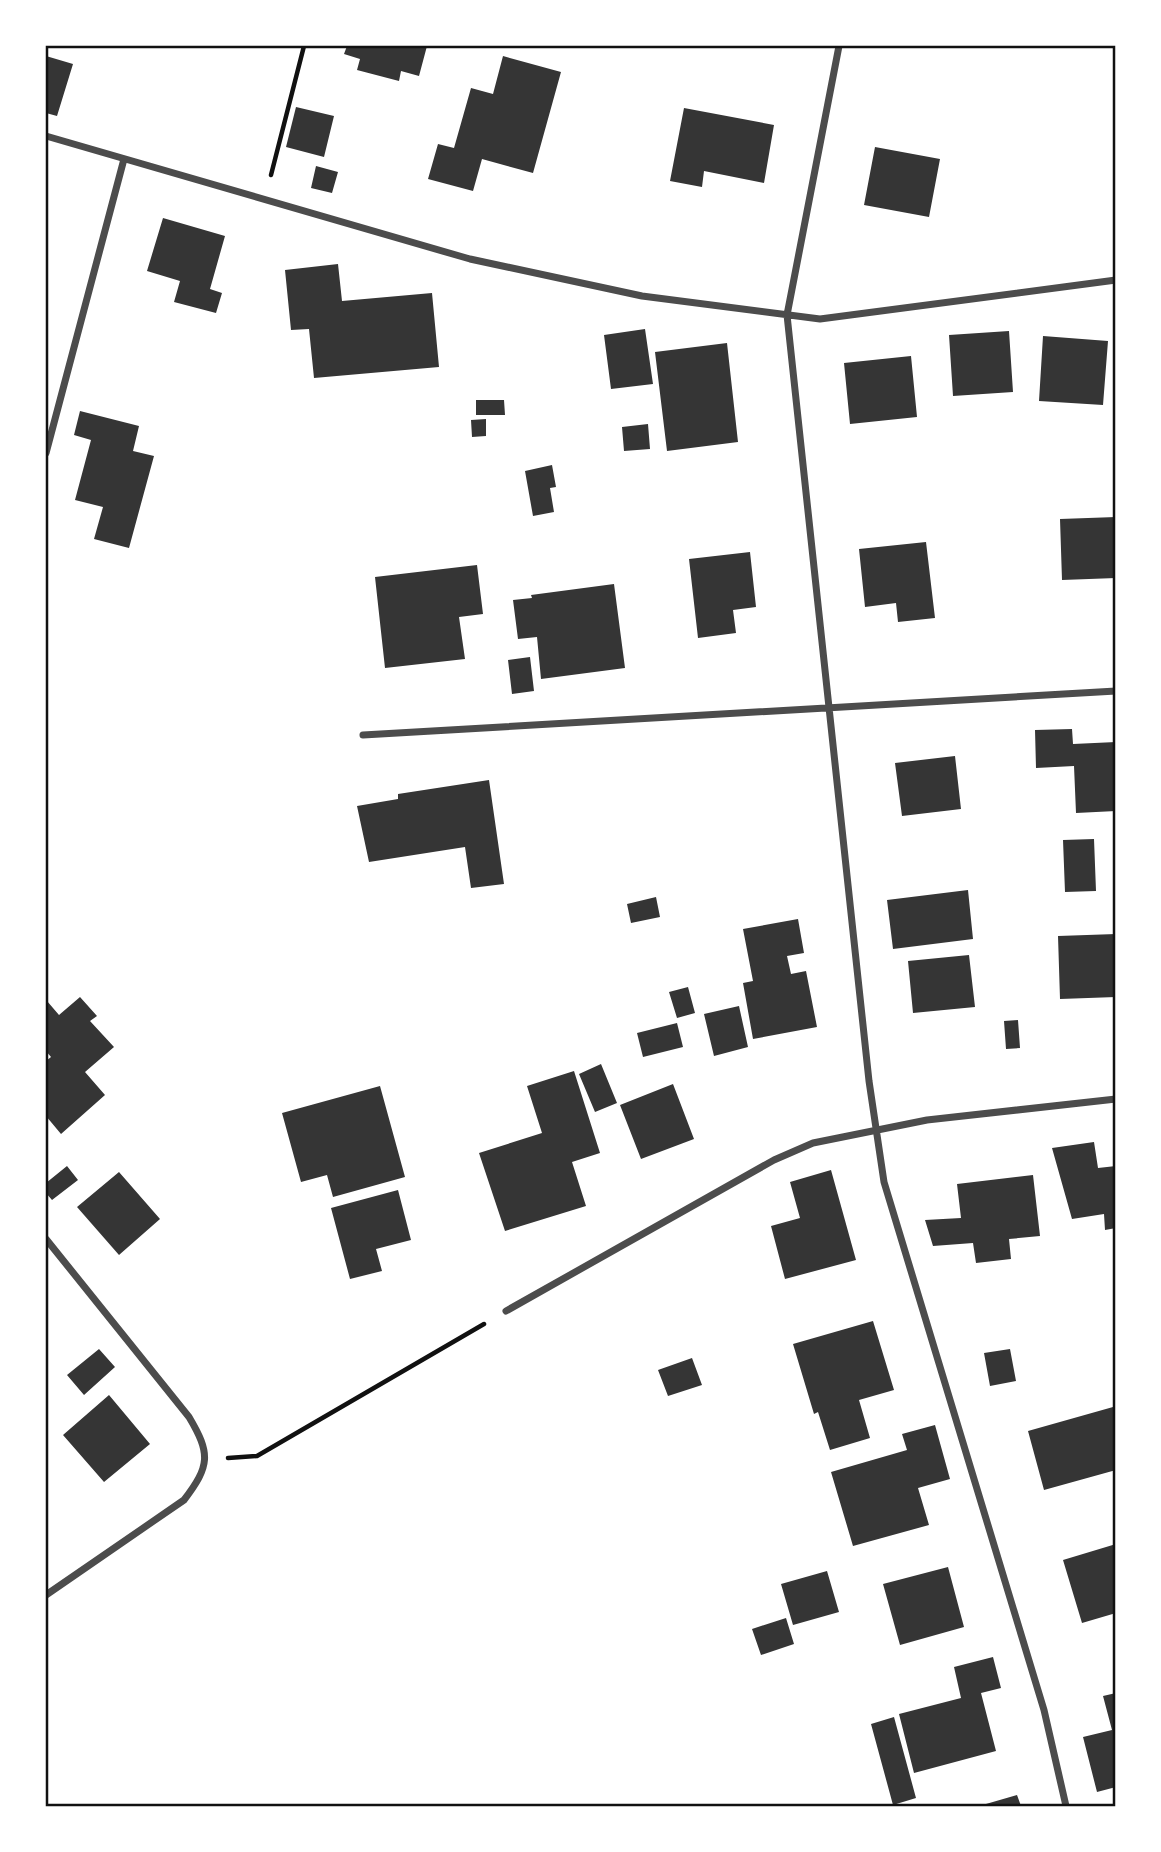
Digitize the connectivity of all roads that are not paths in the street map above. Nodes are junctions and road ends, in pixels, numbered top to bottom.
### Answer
1 (839, 46) edge
2 (46, 136) edge
3 (124, 159) junction
4 (1115, 280) edge
5 (787, 315) junction
6 (46, 453) edge
7 (1115, 691) edge
8 (829, 708) junction
9 (363, 735) dead end
10 (1115, 1099) edge
11 (876, 1130) junction
12 (46, 1239) edge
13 (506, 1311) road end
14 (46, 1595) edge
15 (1066, 1807) edge

1 - 5 street
2 - 3 street
3 - 5 street
3 - 6 street
4 - 5 street
5 - 8 street
7 - 8 street
8 - 9 street
8 - 11 street
10 - 11 street
11 - 13 street
11 - 15 street
12 - 14 street

